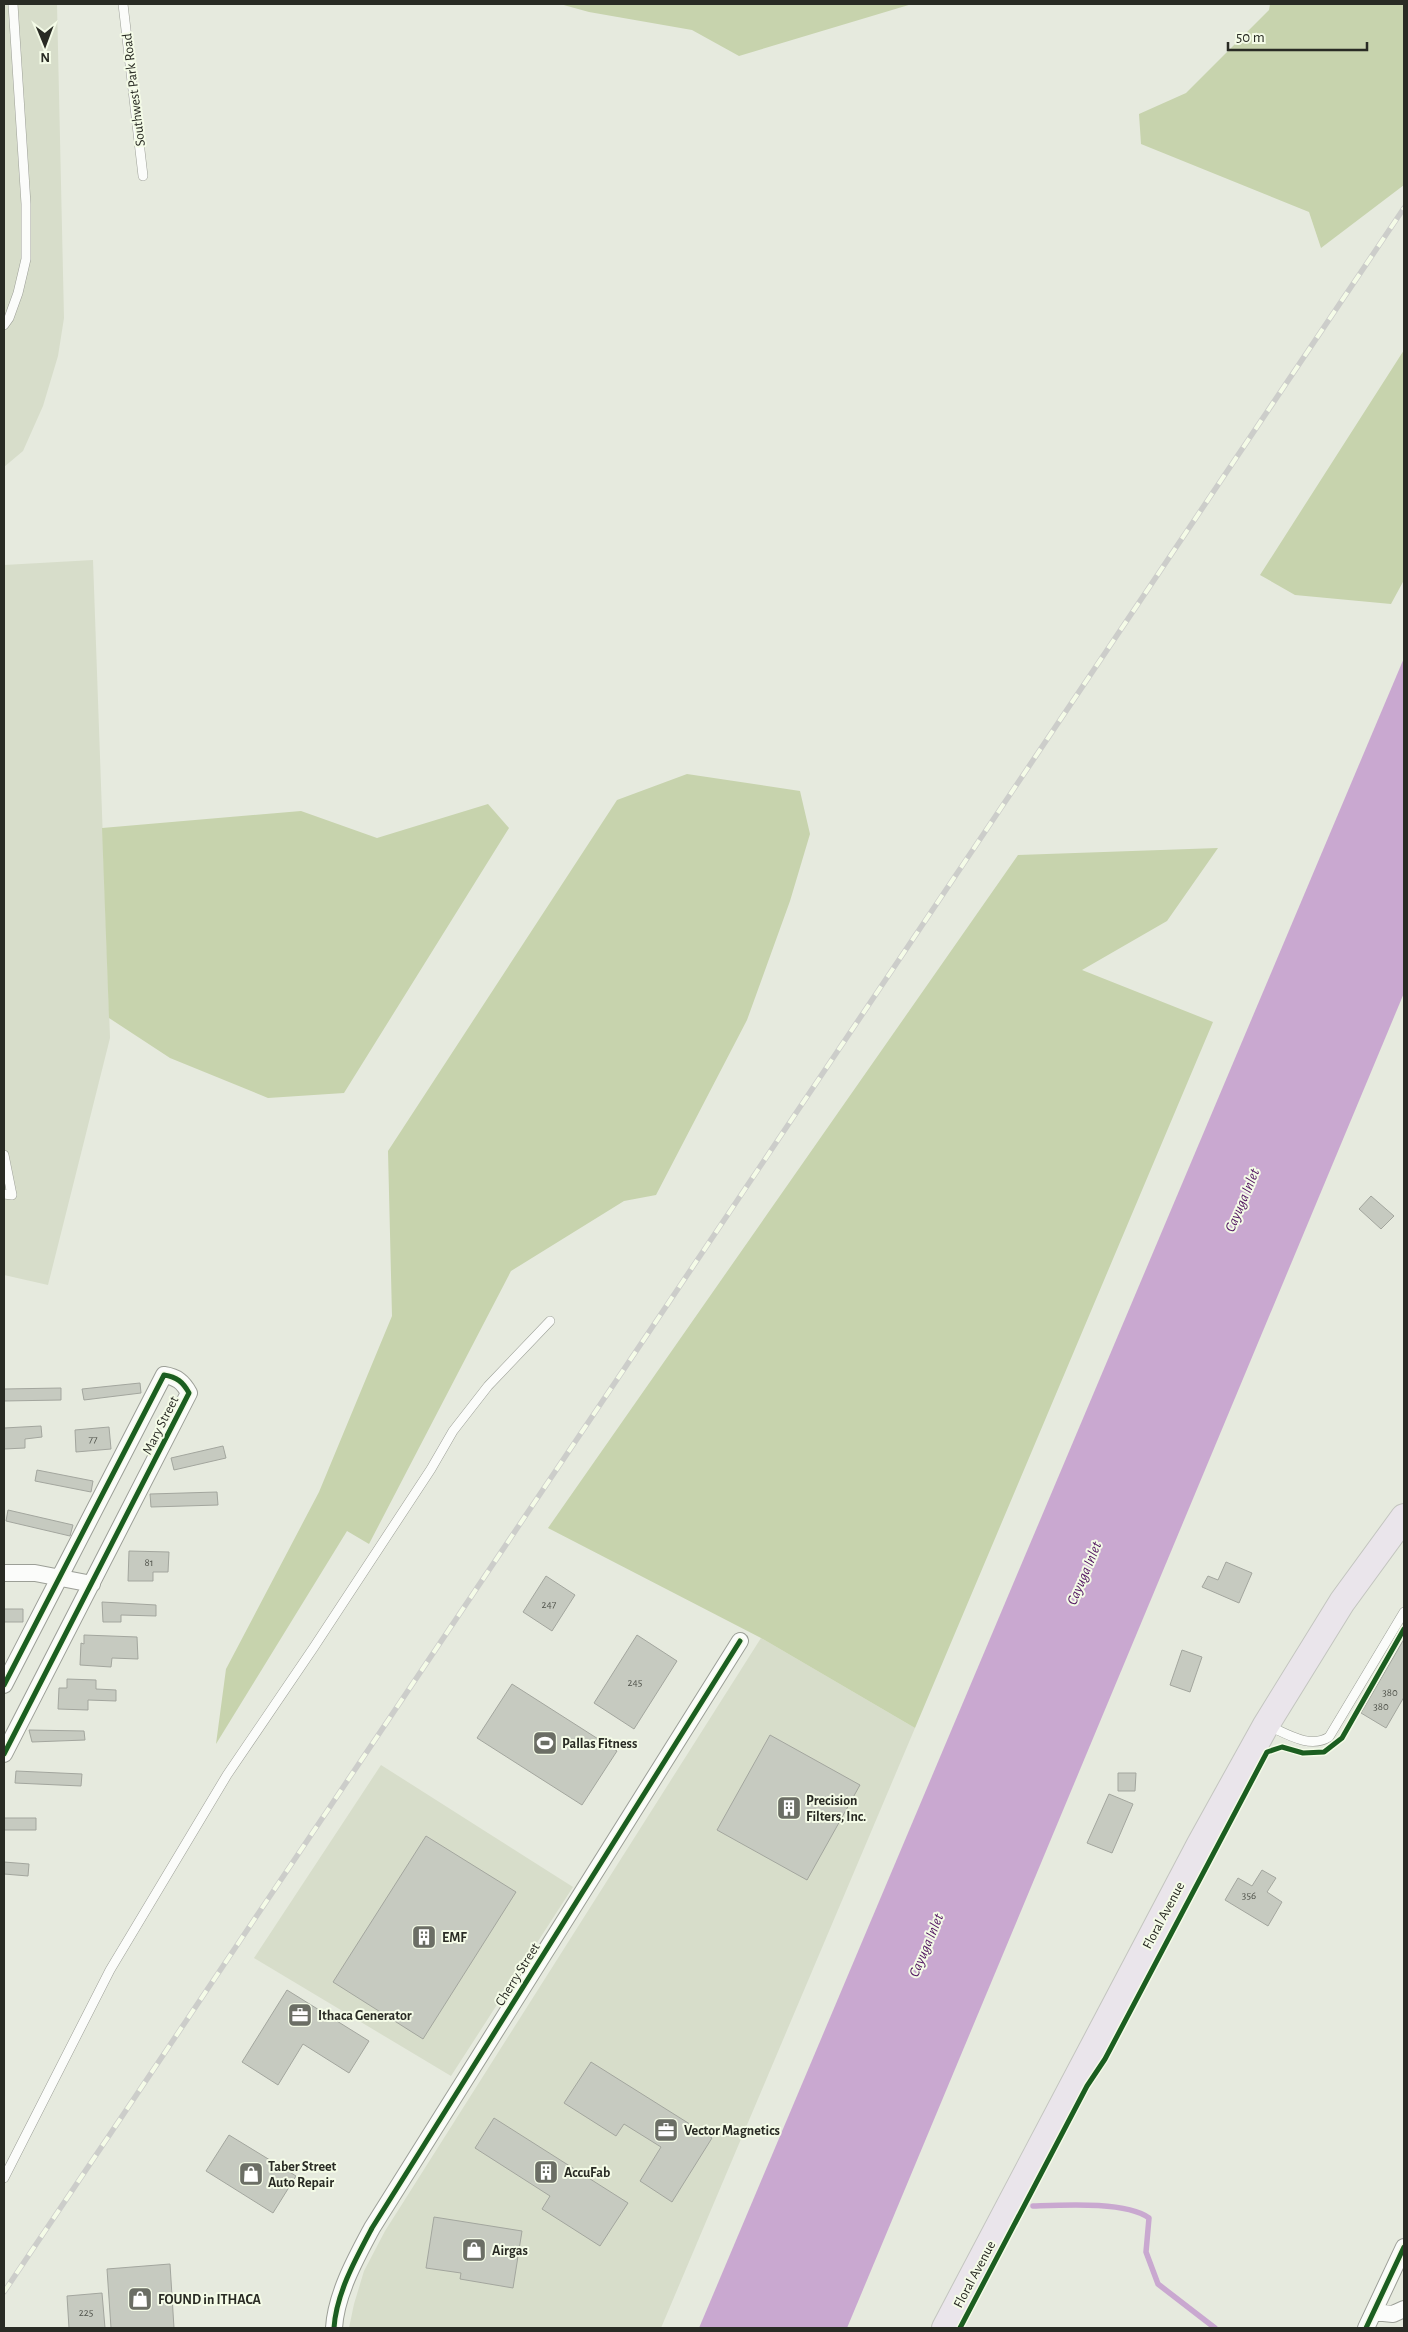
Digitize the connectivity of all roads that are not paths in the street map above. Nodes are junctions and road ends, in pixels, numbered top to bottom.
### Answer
1 (13, 4) edge
2 (123, 4) edge
3 (143, 176) dead end
4 (4, 325) edge
5 (4, 1155) edge
6 (4, 1194) edge
7 (550, 1322) dead end
8 (1404, 1517) edge
9 (4, 1574) edge
10 (58, 1578) junction
11 (92, 1584) junction
12 (1404, 1612) edge
13 (740, 1641) dead end
14 (4, 1685) edge
15 (1266, 1725) junction
16 (4, 1754) edge
17 (4, 2178) edge
18 (1404, 2247) edge
19 (1404, 2309) edge
20 (1374, 2312) junction
21 (334, 2328) edge
22 (946, 2328) edge
23 (1366, 2328) edge

1 - 4 lane
2 - 3 lane, Southwest Park Road
5 - 6 lane
7 - 17 lane
8 - 15 main road, Floral Avenue
9 - 10 street
10 - 11 street
10 - 11 street, Mary Street
10 - 14 street, Mary Street
11 - 16 street, Mary Street
12 - 15 lane
13 - 21 street, Cherry Street
15 - 22 main road, Floral Avenue
18 - 20 street
19 - 20 street
20 - 23 street

